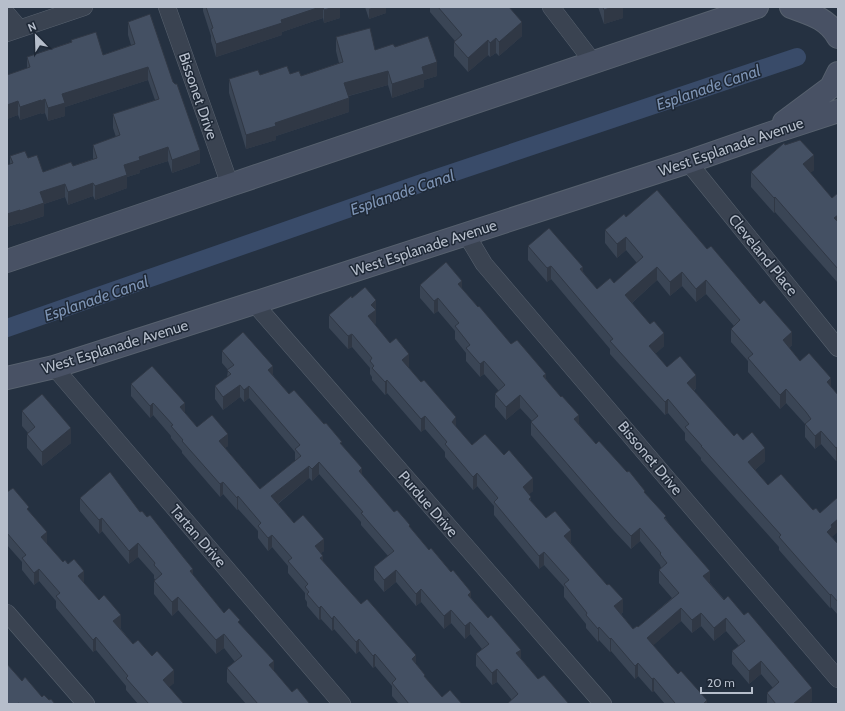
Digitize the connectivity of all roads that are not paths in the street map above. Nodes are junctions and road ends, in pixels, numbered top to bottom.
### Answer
1 (84, 7) edge
2 (167, 7) edge
3 (551, 7) edge
4 (757, 7) edge
5 (791, 7) edge
6 (7, 14) edge
7 (13, 30) edge
8 (838, 37) edge
9 (593, 62) junction
10 (838, 73) edge
11 (838, 111) edge
12 (771, 133) junction
13 (688, 162) junction
14 (230, 185) junction
15 (466, 234) junction
16 (7, 262) edge
17 (254, 304) junction
18 (838, 348) edge
19 (54, 367) junction
20 (7, 378) edge
21 (7, 613) edge
22 (838, 679) edge
23 (86, 704) edge
24 (342, 704) edge
25 (603, 704) edge

1 - 7 street
2 - 14 street, Bissonet Drive
3 - 9 street
4 - 9 main road
5 - 8 main road
6 - 7 street
9 - 14 main road
10 - 12 main road
11 - 12 main road, West Esplanade Avenue
12 - 13 main road, West Esplanade Avenue
13 - 15 main road, West Esplanade Avenue
13 - 18 street, Cleveland Place
14 - 16 main road
15 - 17 main road, West Esplanade Avenue
15 - 22 street, Bissonet Drive
17 - 19 main road, West Esplanade Avenue
17 - 25 street, Purdue Drive
19 - 20 main road, West Esplanade Avenue
19 - 24 street, Tartan Drive
21 - 23 street

